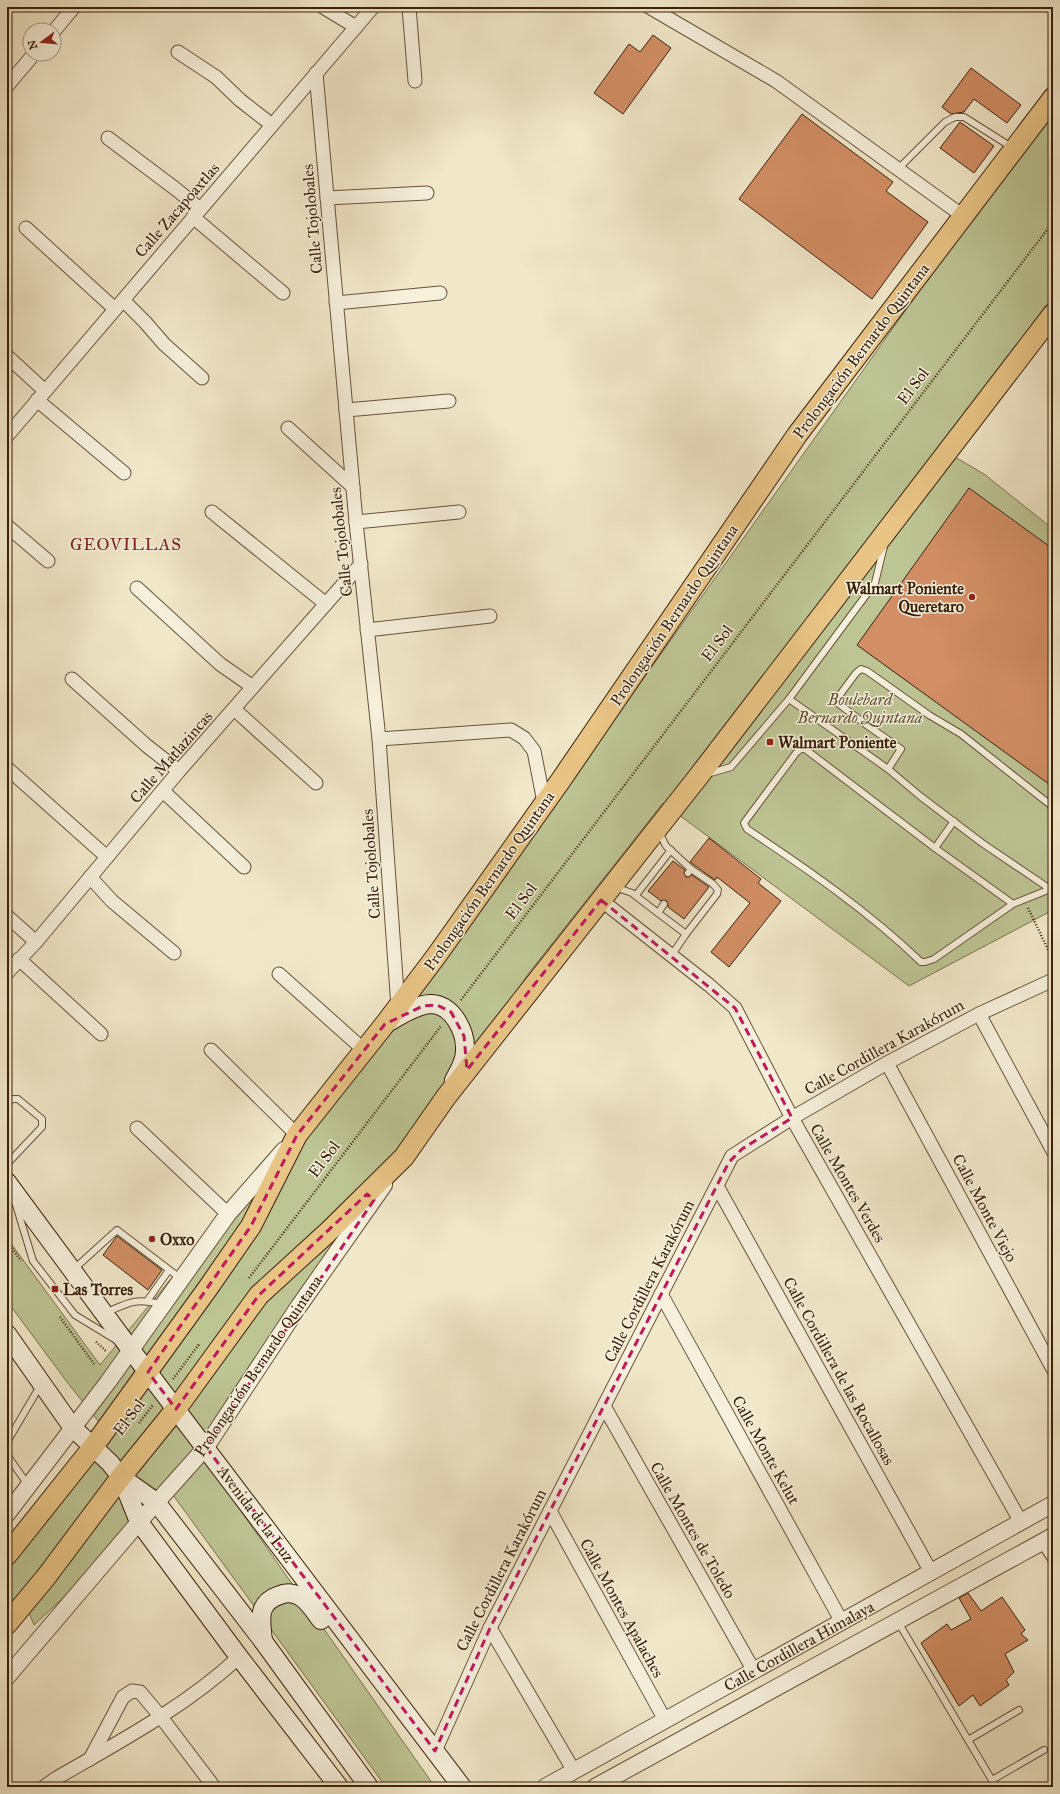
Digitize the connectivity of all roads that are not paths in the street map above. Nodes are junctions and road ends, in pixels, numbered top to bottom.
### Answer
1 (74, 7) edge
2 (323, 7) edge
3 (373, 7) edge
4 (409, 7) edge
5 (649, 7) edge
6 (62, 22) edge
7 (356, 27) junction
8 (178, 52) dead end
9 (27, 62) edge
10 (316, 74) junction
11 (415, 81) dead end
12 (7, 86) edge
13 (1053, 98) edge
14 (272, 125) junction
15 (108, 138) dead end
16 (1014, 149) junction
17 (898, 169) junction
18 (427, 193) dead end
19 (328, 198) junction
20 (197, 213) junction
21 (963, 216) junction
22 (26, 228) dead end
23 (283, 293) dead end
24 (440, 293) dead end
25 (336, 303) junction
26 (119, 304) junction
27 (1053, 314) edge
28 (7, 356) edge
29 (202, 378) dead end
30 (41, 395) junction
31 (449, 401) dead end
32 (346, 410) junction
33 (288, 428) dead end
34 (7, 436) edge
35 (124, 473) dead end
36 (353, 487) junction
37 (212, 512) dead end
38 (459, 512) dead end
39 (356, 522) junction
40 (7, 526) edge
41 (888, 528) junction
42 (48, 561) dead end
43 (361, 564) junction
44 (137, 588) dead end
45 (326, 604) junction
46 (490, 616) dead end
47 (367, 630) junction
48 (72, 679) dead end
49 (253, 687) junction
50 (789, 699) junction
51 (234, 709) junction
52 (379, 739) junction
53 (7, 768) edge
54 (888, 769) junction
55 (179, 771) junction
56 (698, 777) junction
57 (316, 783) dead end
58 (163, 791) junction
59 (544, 802) junction
60 (1053, 807) edge
61 (954, 821) junction
62 (657, 829) junction
63 (935, 848) junction
64 (671, 850) junction
65 (107, 857) junction
66 (244, 867) dead end
67 (90, 877) junction
68 (1051, 889) edge
69 (607, 893) junction
70 (636, 895) junction
71 (664, 904) dead end
72 (1013, 904) junction
73 (658, 913) junction
74 (7, 916) edge
75 (686, 934) junction
76 (36, 942) junction
77 (174, 953) dead end
78 (672, 956) junction
79 (19, 959) junction
80 (7, 973) edge
81 (279, 974) dead end
82 (1053, 980) edge
83 (398, 1007) junction
84 (979, 1014) junction
85 (385, 1024) junction
86 (101, 1034) dead end
87 (211, 1050) dead end
88 (364, 1050) junction
89 (887, 1063) junction
90 (446, 1097) junction
91 (7, 1103) edge
92 (792, 1118) junction
93 (137, 1128) dead end
94 (298, 1135) junction
95 (1053, 1151) edge
96 (404, 1157) junction
97 (7, 1164) edge
98 (8, 1184) edge
99 (717, 1186) junction
100 (228, 1214) junction
101 (72, 1271) junction
102 (175, 1275) junction
103 (661, 1294) junction
104 (147, 1301) junction
105 (163, 1305) junction
106 (104, 1313) junction
107 (7, 1336) edge
108 (131, 1350) junction
109 (1053, 1369) edge
110 (148, 1372) junction
111 (42, 1383) junction
112 (604, 1406) junction
113 (176, 1409) junction
114 (73, 1428) junction
115 (7, 1442) edge
116 (93, 1447) junction
117 (206, 1447) junction
118 (7, 1455) edge
119 (121, 1477) junction
120 (29, 1486) junction
121 (156, 1502) junction
122 (1053, 1504) edge
123 (550, 1511) junction
124 (7, 1514) edge
125 (138, 1522) junction
126 (1021, 1522) junction
127 (1048, 1538) edge
128 (7, 1555) edge
129 (1053, 1556) edge
130 (931, 1572) junction
131 (897, 1620) junction
132 (842, 1622) junction
133 (7, 1624) edge
134 (490, 1628) junction
135 (263, 1641) junction
136 (239, 1657) junction
137 (754, 1671) junction
138 (7, 1677) edge
139 (1019, 1710) dead end
140 (408, 1716) junction
141 (161, 1717) junction
142 (665, 1720) junction
143 (968, 1740) junction
144 (1044, 1750) dead end
145 (435, 1751) junction
146 (90, 1759) junction
147 (574, 1771) junction
148 (992, 1780) junction
149 (44, 1787) edge
150 (214, 1787) edge
151 (339, 1787) edge
152 (369, 1787) edge
153 (462, 1787) edge
154 (545, 1787) edge
155 (595, 1787) edge
156 (996, 1787) edge

1 - 6 street
2 - 7 street
3 - 7 street, Calle Zacapoaxtlas
4 - 11 street
5 - 17 street
7 - 10 street, Calle Zacapoaxtlas
8 - 14 street
9 - 12 street
10 - 14 street, Calle Zacapoaxtlas
10 - 19 street, Calle Tojolobales
13 - 16 main road, Prolongación Bernardo Quintana
14 - 20 street, Calle Zacapoaxtlas
15 - 20 street
16 - 17 lane
16 - 21 main road, Prolongación Bernardo Quintana
17 - 21 street
18 - 19 street
19 - 25 street, Calle Tojolobales
20 - 23 street
20 - 26 street, Calle Zacapoaxtlas
21 - 59 main road, Prolongación Bernardo Quintana
22 - 26 street
24 - 25 street
25 - 32 street, Calle Tojolobales
26 - 29 street
26 - 30 street, Calle Zacapoaxtlas
27 - 41 main road, Prolongación Bernardo Quintana
28 - 30 street
30 - 34 street, Calle Zacapoaxtlas
30 - 35 street
31 - 32 street
32 - 36 street, Calle Tojolobales
33 - 36 street
36 - 39 street, Calle Tojolobales
37 - 45 street
38 - 39 street
39 - 43 street, Calle Tojolobales
40 - 42 street
41 - 50 lane
41 - 56 main road, Prolongación Bernardo Quintana
43 - 45 street, Calle Matlazincas
43 - 47 street, Calle Tojolobales
44 - 49 street
45 - 49 street, Calle Matlazincas
46 - 47 street
47 - 52 street, Calle Tojolobales
48 - 55 street
49 - 51 street, Calle Matlazincas
50 - 54 lane
50 - 56 lane
51 - 55 street, Calle Matlazincas
51 - 57 street
52 - 59 street
52 - 83 street, Calle Tojolobales
53 - 65 street
54 - 60 lane
54 - 61 lane
55 - 58 street, Calle Matlazincas
56 - 62 main road, Prolongación Bernardo Quintana
58 - 65 street, Calle Matlazincas
58 - 66 street
59 - 83 main road, Prolongación Bernardo Quintana
61 - 63 lane
61 - 68 lane
62 - 64 lane
62 - 69 main road, Prolongación Bernardo Quintana
63 - 72 lane
63 - 72 lane
64 - 70 lane
64 - 75 lane
65 - 67 street, Calle Matlazincas
67 - 76 street, Calle Matlazincas
67 - 77 street
68 - 72 lane
69 - 70 lane
69 - 78 street, Calle Montes Verdes
69 - 90 main road, Prolongación Bernardo Quintana
70 - 73 lane
71 - 73 lane
73 - 75 lane
74 - 76 street
75 - 78 lane
76 - 79 street, Calle Matlazincas
78 - 92 street, Calle Montes Verdes
79 - 80 street, Calle Matlazincas
79 - 86 street
81 - 88 street
82 - 84 street, Calle Cordillera Karakórum
83 - 85 main road, Prolongación Bernardo Quintana
84 - 89 street, Calle Cordillera Karakórum
84 - 95 street
85 - 88 main road, Prolongación Bernardo Quintana
85 - 90 main road
87 - 94 street
88 - 94 main road, Prolongación Bernardo Quintana
89 - 92 street, Calle Cordillera Karakórum
89 - 109 street, Calle Monte Viejo
90 - 96 main road, Prolongación Bernardo Quintana
91 - 97 lane
92 - 99 street, Calle Cordillera Karakórum
92 - 126 street, Calle Montes Verdes
93 - 100 street
94 - 100 street, Prolongación Bernardo Quintana
94 - 110 main road, Prolongación Bernardo Quintana
96 - 113 main road, Prolongación Bernardo Quintana
96 - 117 street, Prolongación Bernardo Quintana
98 - 101 main road, Avenida de la Luz
98 - 108 lane
99 - 103 street, Calle Cordillera Karakórum
99 - 130 street, Calle Cordillera de las Rocallosas
100 - 102 street, Prolongación Bernardo Quintana
101 - 102 lane
101 - 106 main road, Avenida de la Luz
102 - 104 lane
102 - 105 street, Prolongación Bernardo Quintana
103 - 112 street, Calle Cordillera Karakórum
103 - 132 street, Calle Monte Kelut
104 - 105 lane
104 - 106 lane
105 - 108 street, Prolongación Bernardo Quintana
106 - 108 main road, Avenida de la Luz
107 - 111 main road
108 - 110 main road, Avenida de la Luz
108 - 114 street, Prolongación Bernardo Quintana
110 - 113 main road, Avenida de la Luz
110 - 116 main road, Prolongación Bernardo Quintana
111 - 114 main road
111 - 115 lane
112 - 123 street, Calle Cordillera Karakórum
112 - 137 street, Calle Montes de Toledo
113 - 117 main road, Avenida de la Luz
113 - 119 main road, Prolongación Bernardo Quintana
114 - 116 main road
114 - 120 street, Prolongación Bernardo Quintana
116 - 119 main road
116 - 128 main road, Prolongación Bernardo Quintana
117 - 121 street, Prolongación Bernardo Quintana
117 - 140 main road, Avenida de la Luz
118 - 120 lane
119 - 121 main road
119 - 125 main road
119 - 133 main road, Prolongación Bernardo Quintana
120 - 124 street, Prolongación Bernardo Quintana
121 - 125 street, Prolongación Bernardo Quintana
121 - 135 main road
122 - 126 street, Calle Cordillera Himalaya
123 - 134 street, Calle Cordillera Karakórum
123 - 142 street, Calle Montes Apalaches
125 - 136 main road
125 - 138 street, Prolongación Bernardo Quintana
126 - 130 street, Calle Cordillera Himalaya
127 - 129 street
127 - 131 street, Calle Cordillera Himalaya
130 - 132 street, Calle Cordillera Himalaya
131 - 143 lane
131 - 155 street, Calle Cordillera Himalaya
132 - 137 street, Calle Cordillera Himalaya
134 - 145 street, Calle Cordillera Karakórum
134 - 147 street
135 - 140 main road
135 - 152 main road
136 - 141 street
136 - 151 main road
137 - 142 street, Calle Cordillera Himalaya
139 - 143 lane
140 - 145 main road, Avenida de la Luz
141 - 146 street
141 - 146 street
141 - 150 street
142 - 147 street, Calle Cordillera Himalaya
143 - 148 lane
144 - 148 lane
145 - 153 main road, Avenida de la Luz
146 - 149 street
147 - 154 street, Calle Cordillera Himalaya
148 - 156 lane

